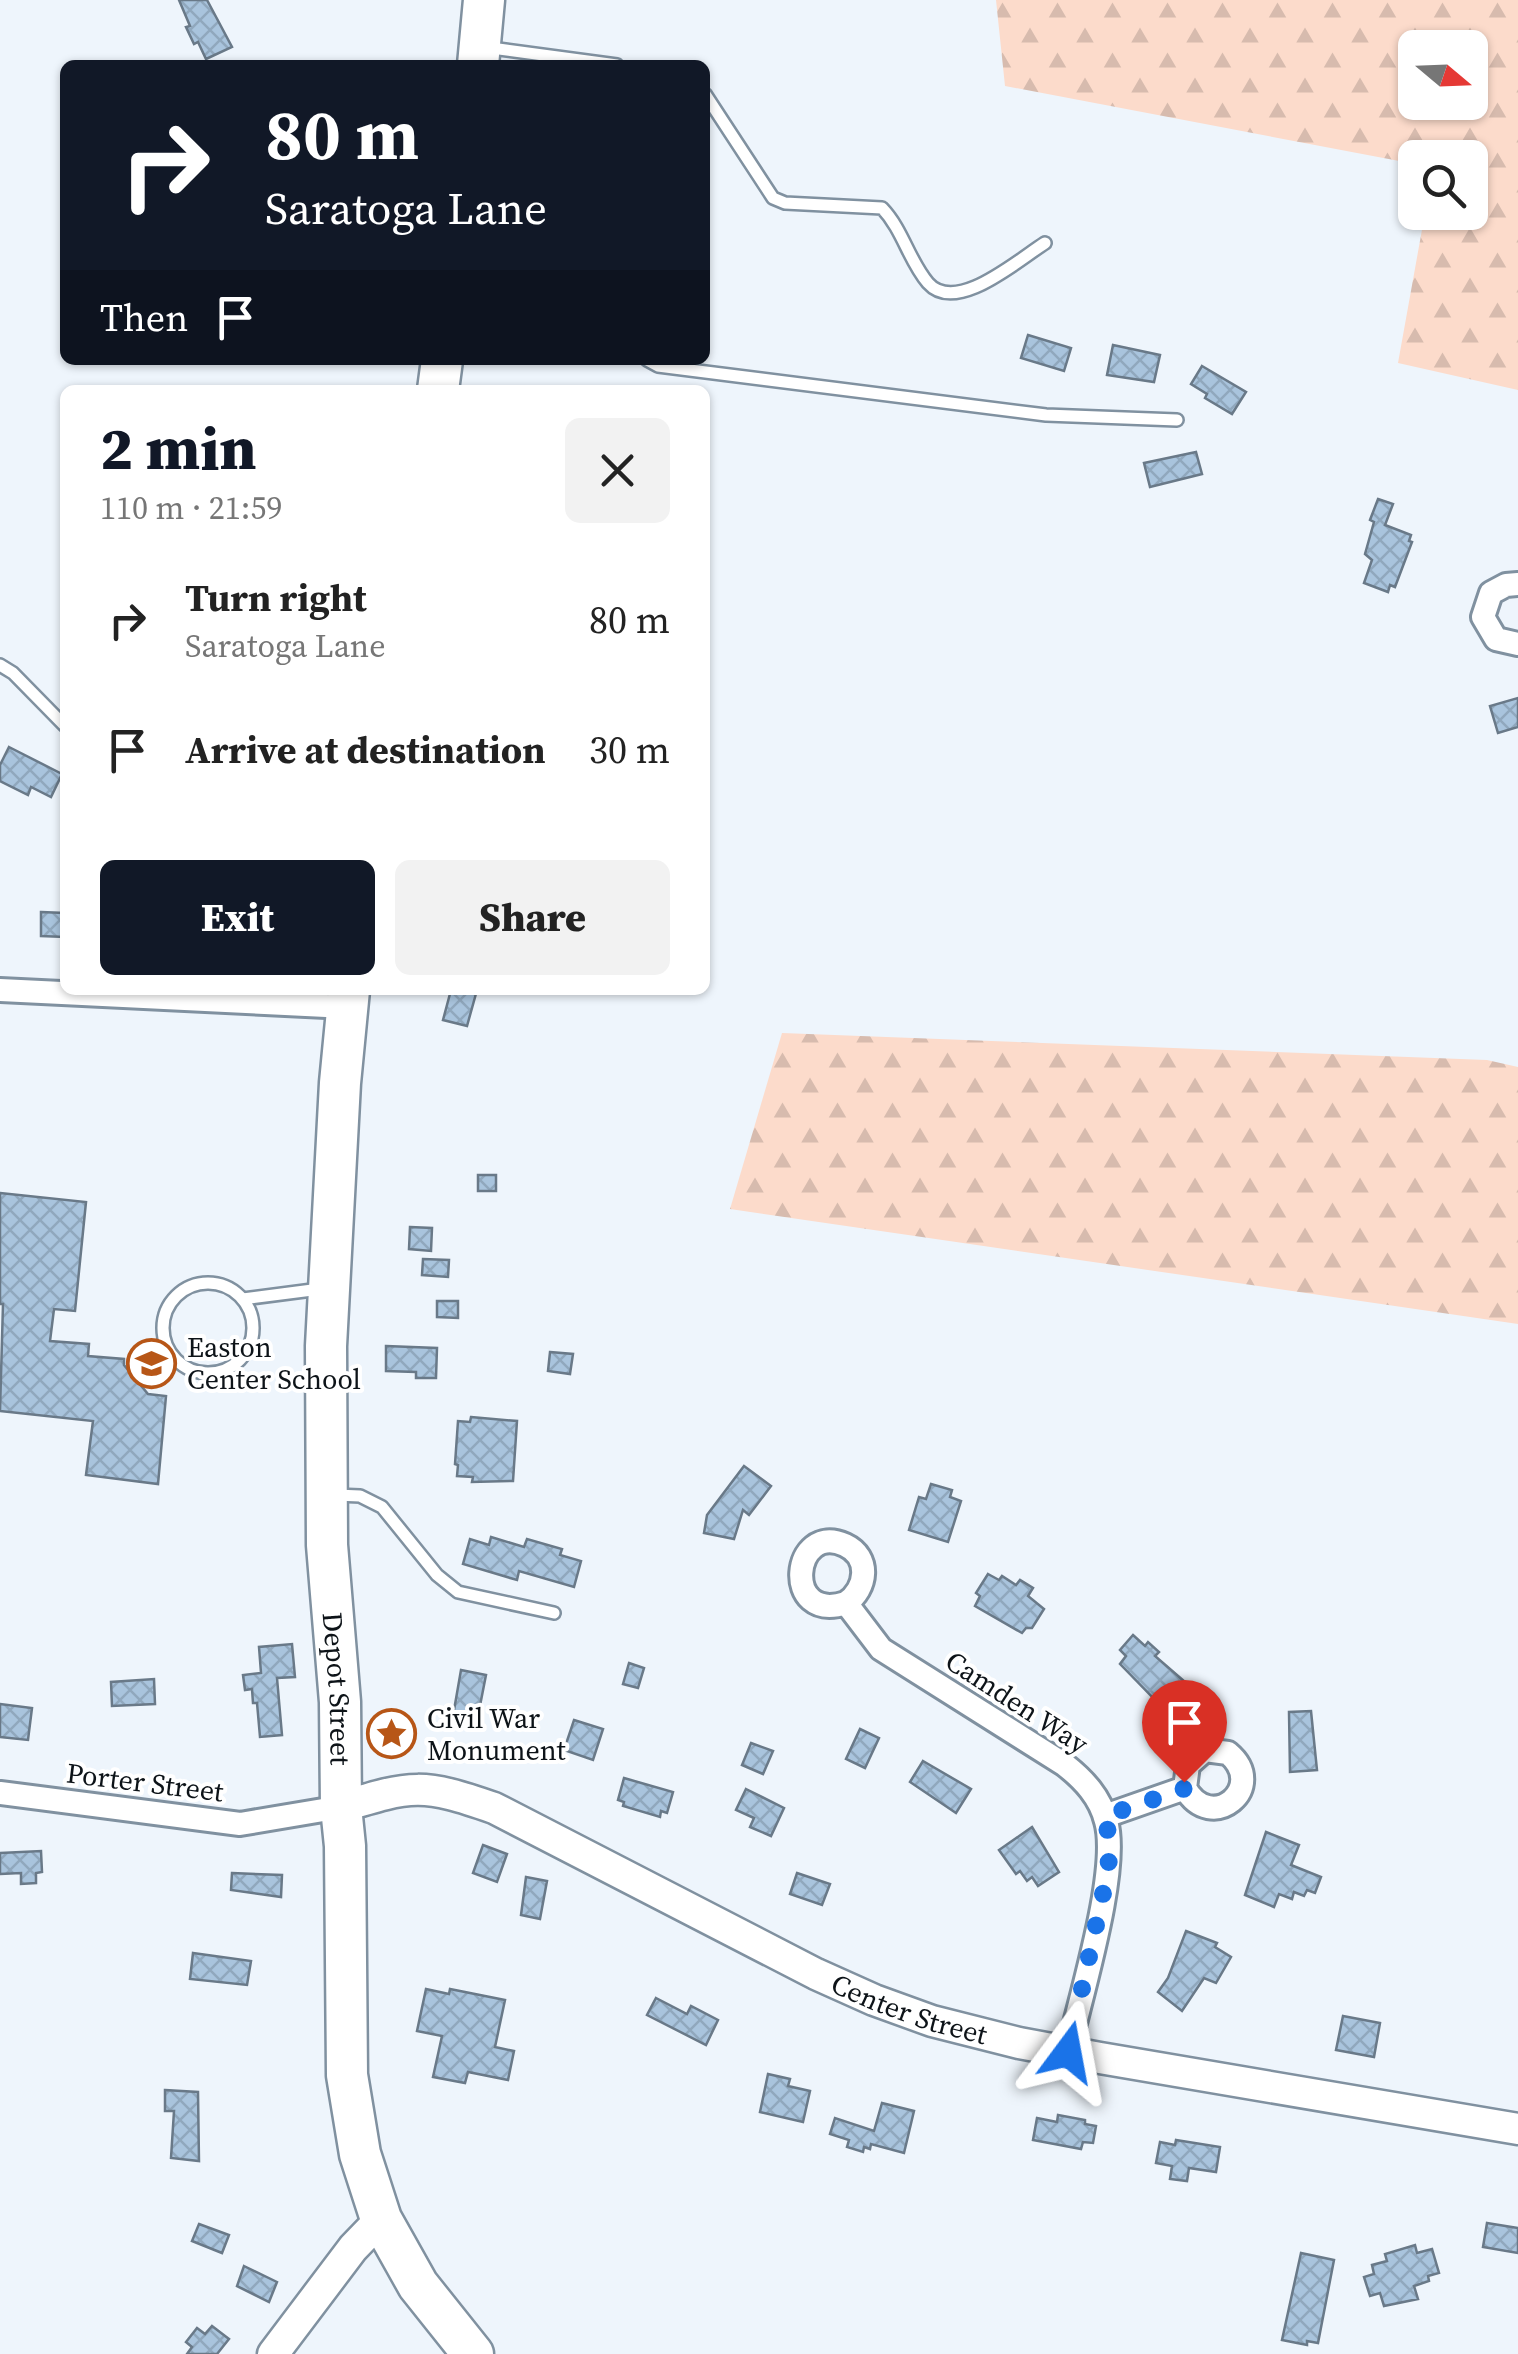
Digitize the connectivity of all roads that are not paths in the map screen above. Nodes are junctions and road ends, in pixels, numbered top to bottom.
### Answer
1 (484, 0) edge
2 (479, 56) edge
3 (540, 60) edge
4 (710, 102) edge
5 (1045, 243) dead end
6 (656, 365) edge
7 (1177, 420) dead end
8 (1518, 584) edge
9 (1518, 644) edge
10 (0, 665) edge
11 (60, 721) edge
12 (0, 990) edge
13 (60, 991) edge
14 (215, 995) edge
15 (348, 998) edge
16 (330, 1288) junction
17 (242, 1298) junction
18 (326, 1496) junction
19 (846, 1603) dead end
20 (554, 1613) dead end
21 (1186, 1788) dead end
22 (0, 1793) edge
23 (341, 1807) junction
24 (1105, 1816) junction
25 (1068, 2052) junction
26 (1518, 2129) edge
27 (381, 2220) junction
28 (274, 2354) edge
29 (473, 2354) edge

1 - 2 highway
2 - 3 lane
4 - 5 lane
6 - 7 lane
8 - 9 street
10 - 11 lane
12 - 13 street
14 - 15 street
15 - 16 highway, Depot Street
16 - 17 lane
16 - 18 highway, Depot Street
17 - 17 lane
18 - 20 lane
18 - 23 highway, Depot Street
19 - 24 street, Camden Way
21 - 24 street
22 - 23 street, Porter Street
23 - 25 main road, Center Street
23 - 27 highway, Depot Street
24 - 25 street
25 - 26 main road, Center Street
27 - 28 main road
27 - 29 highway, Depot Street

